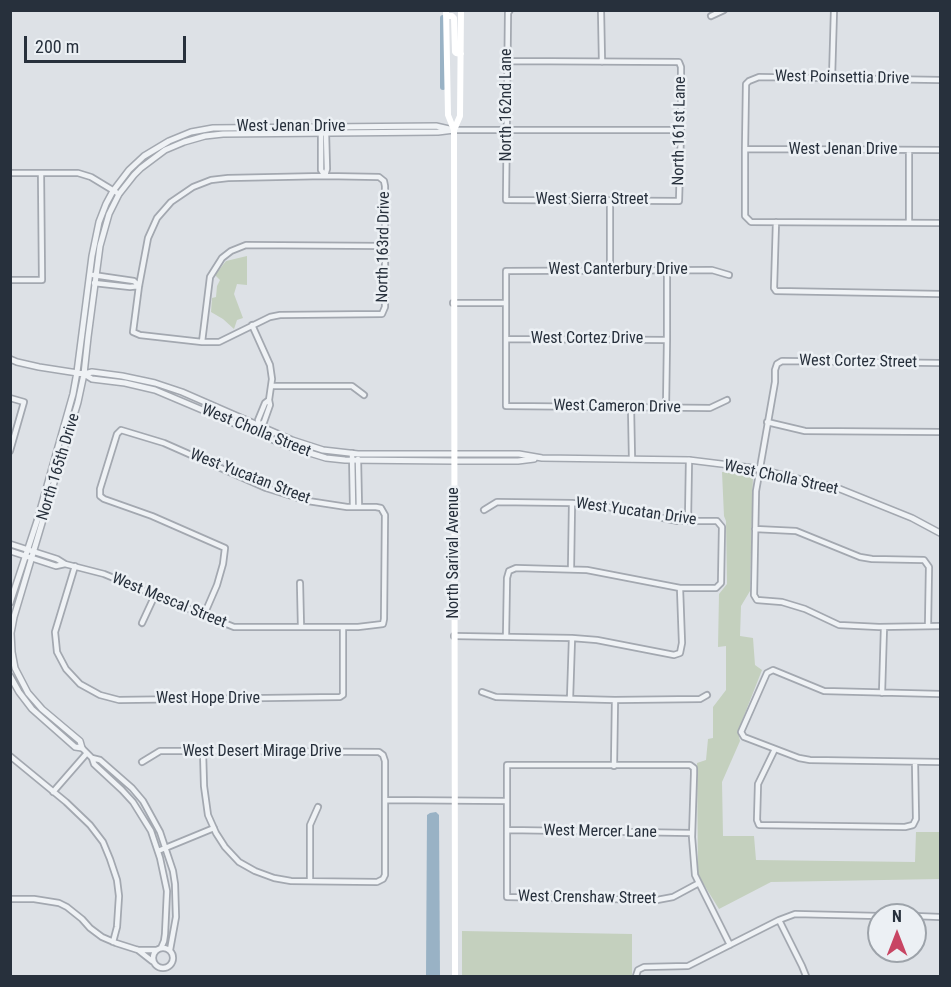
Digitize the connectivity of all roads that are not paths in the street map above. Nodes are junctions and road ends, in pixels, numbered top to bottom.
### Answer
1 (461, 10) edge
2 (510, 10) edge
3 (601, 10) edge
4 (724, 10) edge
5 (834, 10) edge
6 (446, 13) edge
7 (711, 16) dead end
8 (460, 54) junction
9 (507, 61) junction
10 (602, 62) junction
11 (832, 78) junction
12 (940, 80) edge
13 (324, 127) junction
14 (454, 130) junction
15 (507, 130) junction
16 (681, 130) junction
17 (324, 133) junction
18 (745, 149) junction
19 (909, 150) junction
20 (940, 150) edge
21 (141, 168) joint
22 (41, 172) junction
23 (10, 173) edge
24 (325, 176) junction
25 (113, 191) junction
26 (119, 194) junction
27 (506, 200) joint
28 (610, 200) junction
29 (679, 201) joint
30 (776, 222) junction
31 (909, 223) junction
32 (940, 223) edge
33 (385, 246) junction
34 (667, 269) junction
35 (610, 270) junction
36 (93, 275) junction
37 (729, 275) dead end
38 (10, 280) edge
39 (92, 283) junction
40 (139, 286) junction
41 (940, 294) edge
42 (453, 303) junction
43 (506, 303) junction
44 (252, 325) junction
45 (506, 339) junction
46 (667, 340) junction
47 (202, 342) junction
48 (10, 359) edge
49 (940, 363) edge
50 (77, 372) junction
51 (84, 374) junction
52 (272, 386) junction
53 (364, 395) dead end
54 (10, 398) edge
55 (727, 400) dead end
56 (631, 407) junction
57 (666, 408) junction
58 (767, 422) junction
59 (259, 426) junction
60 (256, 432) junction
61 (940, 432) edge
62 (10, 451) edge
63 (454, 453) junction
64 (355, 457) junction
65 (542, 458) junction
66 (632, 459) junction
67 (689, 460) junction
68 (454, 461) junction
69 (760, 470) junction
70 (572, 503) junction
71 (356, 507) junction
72 (484, 510) dead end
73 (688, 520) junction
74 (755, 529) junction
75 (940, 533) edge
76 (10, 544) edge
77 (31, 550) junction
78 (10, 551) edge
79 (28, 557) junction
80 (65, 564) junction
81 (75, 566) junction
82 (572, 569) junction
83 (300, 583) dead end
84 (681, 588) junction
85 (155, 595) junction
86 (10, 603) edge
87 (204, 615) junction
88 (142, 623) dead end
89 (383, 624) joint
90 (928, 626) junction
91 (940, 626) edge
92 (301, 627) junction
93 (343, 627) junction
94 (884, 627) junction
95 (454, 636) junction
96 (506, 637) junction
97 (572, 638) junction
98 (10, 676) edge
99 (482, 692) dead end
100 (882, 693) junction
101 (940, 694) edge
102 (707, 695) dead end
103 (570, 699) junction
104 (615, 700) junction
105 (82, 748) junction
106 (775, 749) junction
107 (203, 751) junction
108 (87, 753) junction
109 (10, 756) edge
110 (92, 758) junction
111 (142, 762) dead end
112 (915, 762) junction
113 (940, 762) edge
114 (614, 766) junction
115 (54, 792) junction
116 (385, 800) junction
117 (456, 800) junction
118 (507, 801) junction
119 (318, 807) dead end
120 (214, 828) junction
121 (507, 830) junction
122 (692, 833) junction
123 (166, 848) junction
124 (158, 851) junction
125 (310, 881) junction
126 (699, 883) junction
127 (10, 899) edge
128 (867, 915) edge
129 (778, 920) junction
130 (113, 942) junction
131 (730, 945) junction
132 (158, 949) junction
133 (138, 950) junction
134 (170, 950) junction
135 (153, 961) junction
136 (455, 976) edge
137 (636, 976) edge
138 (806, 976) edge

1 - 8 main road, North Sarival Avenue
2 - 9 street, North 162nd Lane
3 - 10 street
4 - 7 street
5 - 11 street
6 - 8 main road
6 - 14 main road, North Sarival Avenue
8 - 14 main road, North Sarival Avenue
9 - 10 street
9 - 15 street, North 162nd Lane
10 - 16 street, North 161st Lane
11 - 12 street, West Poinsettia Drive
11 - 18 street, West Poinsettia Drive
13 - 14 street, West Jenan Drive
13 - 17 street
13 - 25 street, West Jenan Drive
14 - 15 street, West Jenan Drive
14 - 17 street, West Jenan Drive
14 - 42 main road, North Sarival Avenue
15 - 16 street, West Jenan Drive
15 - 27 street, North 162nd Lane
16 - 29 street, North 161st Lane
17 - 21 street, West Jenan Drive
17 - 24 street
18 - 19 street, West Jenan Drive
18 - 30 street
19 - 20 street, West Jenan Drive
19 - 31 street
21 - 26 street, North 165th Drive
22 - 23 street
22 - 25 street
22 - 38 street
24 - 33 street, North 163rd Drive
24 - 40 street
25 - 26 street
25 - 36 street
26 - 36 street, North 165th Drive
27 - 28 street, West Sierra Street
28 - 29 street, West Sierra Street
28 - 35 street
30 - 31 street
30 - 41 street
31 - 32 street
33 - 44 street, North 163rd Drive
33 - 47 street
34 - 35 street, West Canterbury Drive
34 - 37 street, West Canterbury Drive
34 - 46 street
35 - 43 street, West Canterbury Drive
36 - 39 street, North 165th Drive
36 - 40 street
39 - 40 street
39 - 50 street, North 165th Drive
39 - 51 street, North 165th Drive
40 - 47 street
42 - 43 street
42 - 63 main road, North Sarival Avenue
43 - 45 street
44 - 47 street
44 - 52 street
45 - 46 street, West Cortez Drive
45 - 56 street, West Cameron Drive
46 - 57 street
48 - 50 street, West Cholla Street
49 - 58 street, West Cortez Street
50 - 51 street, West Cholla Street
50 - 77 street, North 165th Drive
51 - 59 street, West Cholla Street
51 - 60 street, West Cholla Street
51 - 77 street, North 165th Drive
52 - 53 street
52 - 59 street
54 - 62 street
55 - 57 street, West Cameron Drive
56 - 57 street, West Cameron Drive
56 - 66 street
58 - 61 street
58 - 69 street
59 - 60 street
59 - 64 street, West Cholla Street
60 - 64 street, West Cholla Street
63 - 64 street, West Cholla Street
63 - 65 street, West Cholla Street
63 - 68 main road, North Sarival Avenue
64 - 68 street, West Cholla Street
64 - 71 street
65 - 66 street, West Cholla Street
65 - 68 street, West Cholla Street
66 - 67 street, West Cholla Street
67 - 69 street, West Cholla Street
67 - 73 street
68 - 95 main road, North Sarival Avenue
69 - 74 street
69 - 75 street, West Cholla Street
70 - 72 street, West Yucatan Drive
70 - 73 street, West Yucatan Drive
70 - 82 street
71 - 87 street, West Yucatan Street
71 - 89 street, West Yucatan Street
73 - 84 street, West Yucatan Drive
74 - 90 street
74 - 94 street
76 - 77 street, West Mescal Street
77 - 79 street, North 165th Drive
77 - 80 street, West Mescal Street
78 - 79 street, West Mescal Street
79 - 80 street, West Mescal Street
79 - 86 street, North 165th Drive
79 - 105 street, North 165th Drive
80 - 81 street, West Mescal Street
81 - 85 street, West Mescal Street
81 - 93 street, West Hope Drive
82 - 84 street
82 - 96 street
83 - 92 street
84 - 97 street
85 - 87 street, West Mescal Street
85 - 88 street
87 - 92 street, West Mescal Street
89 - 93 street, West Mescal Street
90 - 91 street
90 - 94 street
92 - 93 street, West Mescal Street
94 - 100 street
95 - 96 street
95 - 117 main road, North Sarival Avenue
96 - 97 street
97 - 103 street
98 - 105 street, North 165th Drive
99 - 103 street
100 - 101 street
100 - 106 street
102 - 104 street
103 - 104 street
104 - 114 street
105 - 108 street, North 165th Drive
106 - 112 street
106 - 112 street
107 - 111 street, West Desert Mirage Drive
107 - 116 street, West Desert Mirage Drive
107 - 120 street
108 - 110 street, North 165th Drive
108 - 115 street
109 - 115 street
110 - 123 street
110 - 124 street
112 - 113 street
114 - 118 street
114 - 122 street
115 - 130 street
116 - 117 street
116 - 125 street
117 - 118 street
117 - 136 main road, North Sarival Avenue
118 - 121 street
119 - 125 street
120 - 123 street
120 - 125 street
121 - 122 street, West Mercer Lane
121 - 126 street, West Crenshaw Street
122 - 126 street
123 - 124 street
123 - 134 street
124 - 132 street
126 - 131 street
127 - 130 street
128 - 129 street
129 - 131 street
129 - 138 street
130 - 133 street
131 - 137 street
132 - 133 street
132 - 134 street
132 - 135 street
133 - 135 street
134 - 135 street

